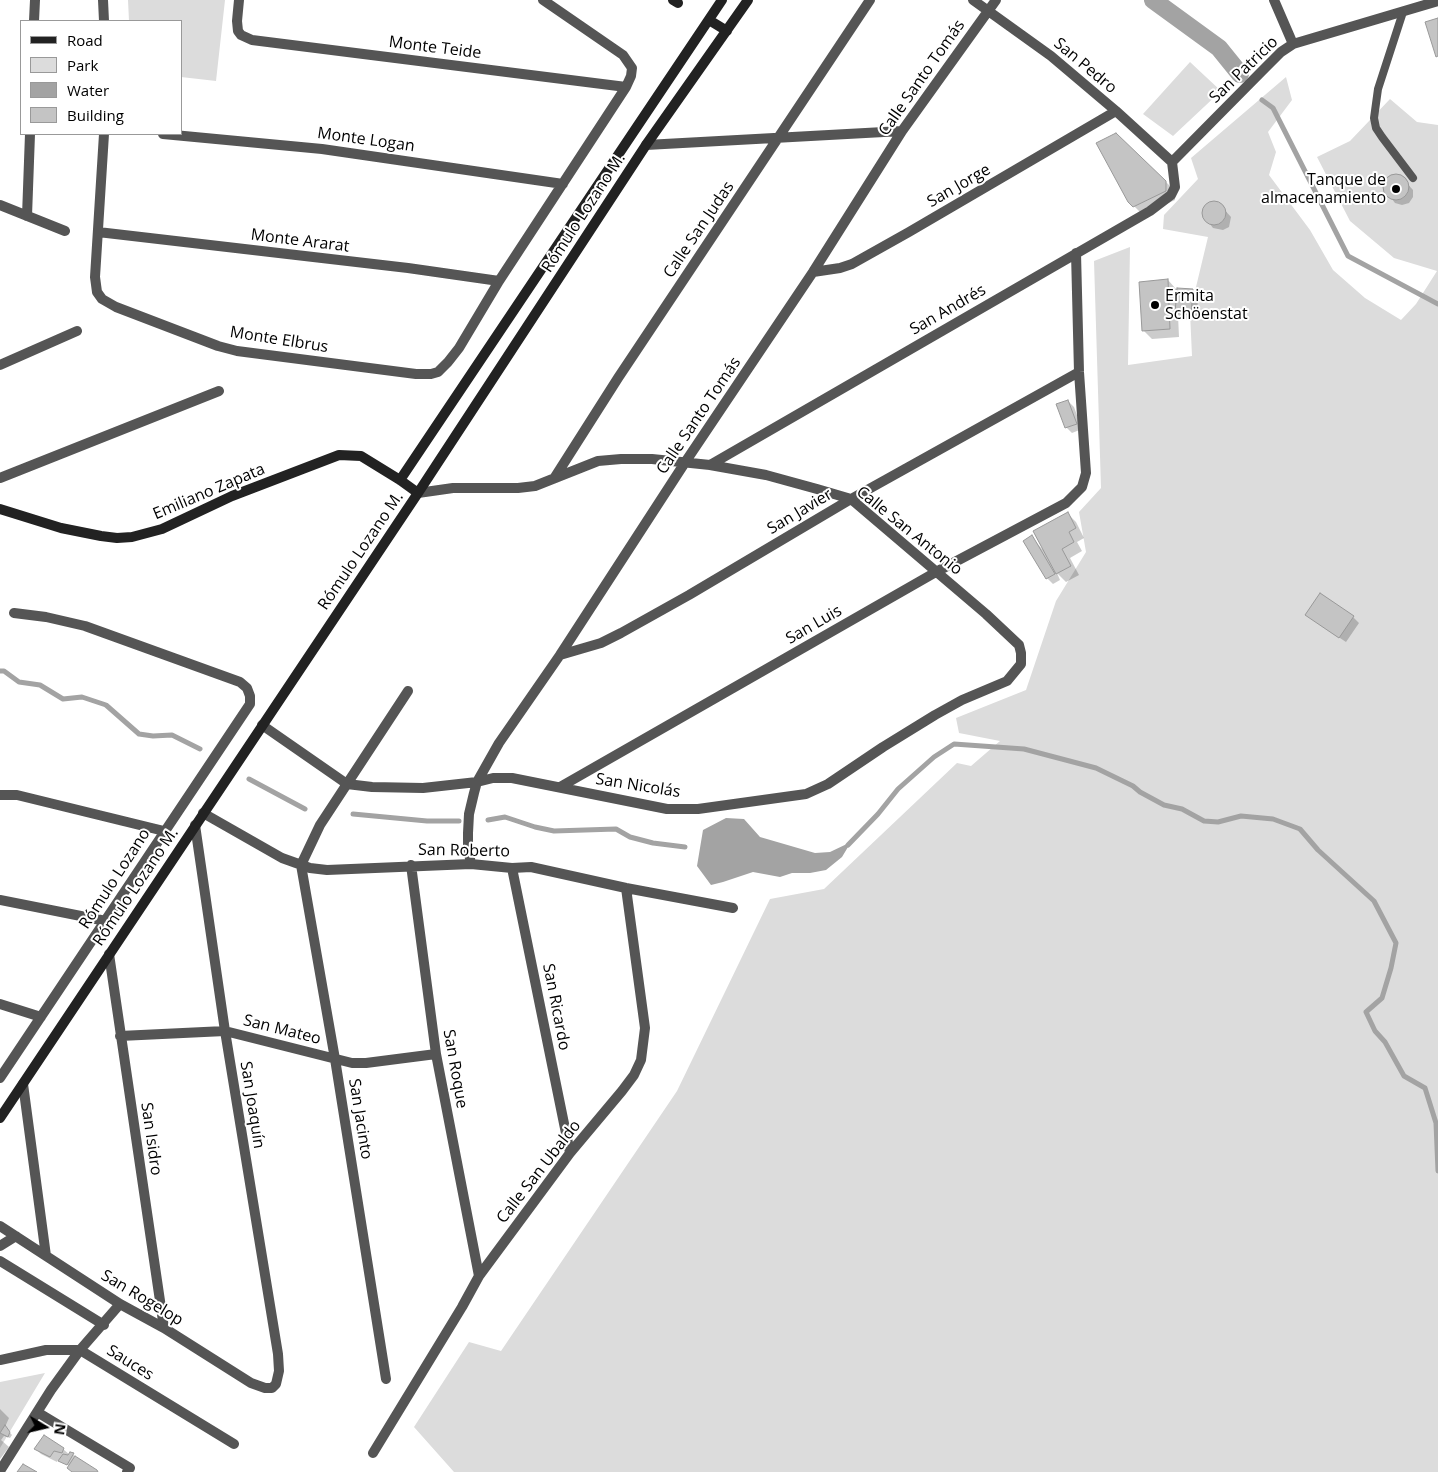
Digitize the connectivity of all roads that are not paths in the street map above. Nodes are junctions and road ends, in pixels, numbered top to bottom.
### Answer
1 (35, 0) edge
2 (104, 0) edge
3 (240, 0) edge
4 (543, 0) edge
5 (722, 0) edge
6 (748, 0) edge
7 (870, 0) edge
8 (973, 0) edge
9 (996, 0) edge
10 (1274, 0) edge
11 (1438, 1) edge
12 (988, 11) junction
13 (1404, 12) junction
14 (34, 20) edge
15 (104, 20) edge
16 (709, 20) junction
17 (727, 31) junction
18 (1293, 44) junction
19 (626, 87) junction
20 (1116, 111) junction
21 (902, 131) junction
22 (30, 135) edge
23 (104, 135) edge
24 (174, 135) edge
25 (778, 138) junction
26 (646, 145) junction
27 (1172, 162) junction
28 (1413, 178) dead end
29 (563, 184) junction
30 (0, 206) edge
31 (27, 216) junction
32 (65, 231) dead end
33 (98, 232) junction
34 (1076, 253) junction
35 (813, 272) junction
36 (499, 281) junction
37 (77, 331) dead end
38 (0, 365) edge
39 (1079, 372) junction
40 (219, 391) dead end
41 (686, 461) junction
42 (710, 465) junction
43 (0, 478) edge
44 (554, 478) junction
45 (400, 480) junction
46 (418, 493) junction
47 (851, 499) junction
48 (0, 509) edge
49 (936, 572) junction
50 (14, 613) dead end
51 (560, 655) junction
52 (1021, 664) joint
53 (408, 691) dead end
54 (262, 725) junction
55 (477, 782) junction
56 (347, 784) junction
57 (560, 787) junction
58 (0, 795) edge
59 (203, 813) junction
60 (195, 825) junction
61 (164, 831) junction
62 (471, 864) junction
63 (301, 865) junction
64 (411, 865) junction
65 (512, 868) junction
66 (626, 888) junction
67 (0, 900) edge
68 (733, 908) dead end
69 (106, 920) junction
70 (109, 954) junction
71 (0, 1004) edge
72 (41, 1018) junction
73 (225, 1031) junction
74 (120, 1036) junction
75 (436, 1054) junction
76 (335, 1058) junction
77 (0, 1078) edge
78 (24, 1084) junction
79 (0, 1118) edge
80 (570, 1153) junction
81 (0, 1226) edge
82 (16, 1236) junction
83 (0, 1246) edge
84 (46, 1256) junction
85 (0, 1261) edge
86 (479, 1276) junction
87 (120, 1304) junction
88 (104, 1325) junction
89 (164, 1328) junction
90 (80, 1350) junction
91 (0, 1360) edge
92 (386, 1378) dead end
93 (272, 1388) joint
94 (38, 1412) junction
95 (234, 1444) dead end
96 (373, 1453) dead end
97 (0, 1471) edge
98 (128, 1472) edge

1 - 14 street
2 - 15 street
3 - 19 street, Monte Teide
4 - 19 street
5 - 16 street
6 - 17 street, Rómulo Lozano M.
7 - 25 street, Calle San Judas
8 - 12 street, San Pedro
9 - 12 street, Calle Santo Tomás
10 - 18 street
11 - 13 street, San Patricio
12 - 20 street, San Pedro
12 - 21 street, Calle Santo Tomás
13 - 18 street, San Patricio
13 - 28 lane
16 - 17 street
16 - 45 street
17 - 26 street, Rómulo Lozano M.
18 - 27 street, San Patricio
19 - 29 street
20 - 27 street, San Pedro
20 - 35 street, San Jorge
21 - 25 street
21 - 35 street, Calle Santo Tomás
22 - 31 street
23 - 33 street
24 - 29 street, Monte Logan
25 - 26 street
25 - 44 street, Calle San Judas
26 - 46 street, Rómulo Lozano M.
27 - 34 street, San Andrés
29 - 36 street
30 - 31 street
31 - 32 street
33 - 36 street, Monte Ararat
33 - 36 street, Monte Elbrus
34 - 39 street
34 - 42 street, San Andrés
35 - 41 street, Calle Santo Tomás
37 - 38 street
39 - 47 street, San Javier
39 - 49 street, San Luis
40 - 43 street
41 - 42 street, Calle San Antonio
41 - 44 street, Calle San Antonio
41 - 51 street, Calle Santo Tomás
42 - 47 street, Calle San Antonio
44 - 46 street, Calle San Antonio
45 - 46 street, Emiliano Zapata
45 - 48 street, Emiliano Zapata
46 - 54 street, Rómulo Lozano M.
47 - 49 street, Calle San Antonio
47 - 51 street, San Javier
49 - 52 street, Calle San Antonio
49 - 57 street, San Luis
50 - 61 street, Rómulo Lozano
51 - 55 street, Calle Santo Tomás
52 - 57 street, San Nicolás
53 - 56 street
54 - 56 street, San Nicolás
54 - 59 street, Rómulo Lozano M.
55 - 56 street, San Nicolás
55 - 57 street, San Nicolás
55 - 62 street, Calle Santo Tomás
56 - 63 street
58 - 61 street
59 - 60 street, Rómulo Lozano M.
59 - 63 street, San Roberto
60 - 70 street, Rómulo Lozano M.
60 - 73 street, San Joaquín
61 - 69 street, Rómulo Lozano
62 - 64 street, San Roberto
62 - 65 street, San Roberto
63 - 64 street, San Roberto
63 - 76 street, San Jacinto
64 - 75 street, San Roque
65 - 66 street, San Roberto
65 - 80 street, San Ricardo
66 - 68 street, San Roberto
66 - 80 street, Calle San Ubaldo
67 - 69 street
69 - 72 street, Rómulo Lozano
70 - 74 street, San Isidro
70 - 78 street, Rómulo Lozano M.
71 - 72 street
72 - 77 street, Rómulo Lozano
73 - 74 street, San Mateo
73 - 76 street, San Mateo
73 - 93 street, San Joaquín
74 - 89 street, San Isidro
75 - 76 street, San Mateo
75 - 86 street, San Roque
76 - 92 street, San Jacinto
78 - 79 street, Rómulo Lozano M.
78 - 84 street
80 - 86 street, Calle San Ubaldo
81 - 82 street, San Rogelop
82 - 83 street
82 - 84 street, San Rogelop
84 - 87 street, San Rogelop
85 - 88 street
86 - 96 street, Calle San Ubaldo
87 - 88 street
87 - 89 street, San Rogelop
88 - 90 street
89 - 93 street, San Rogelop
90 - 91 street, Sauces
90 - 94 street
90 - 95 street, Sauces
94 - 97 street
94 - 98 street

